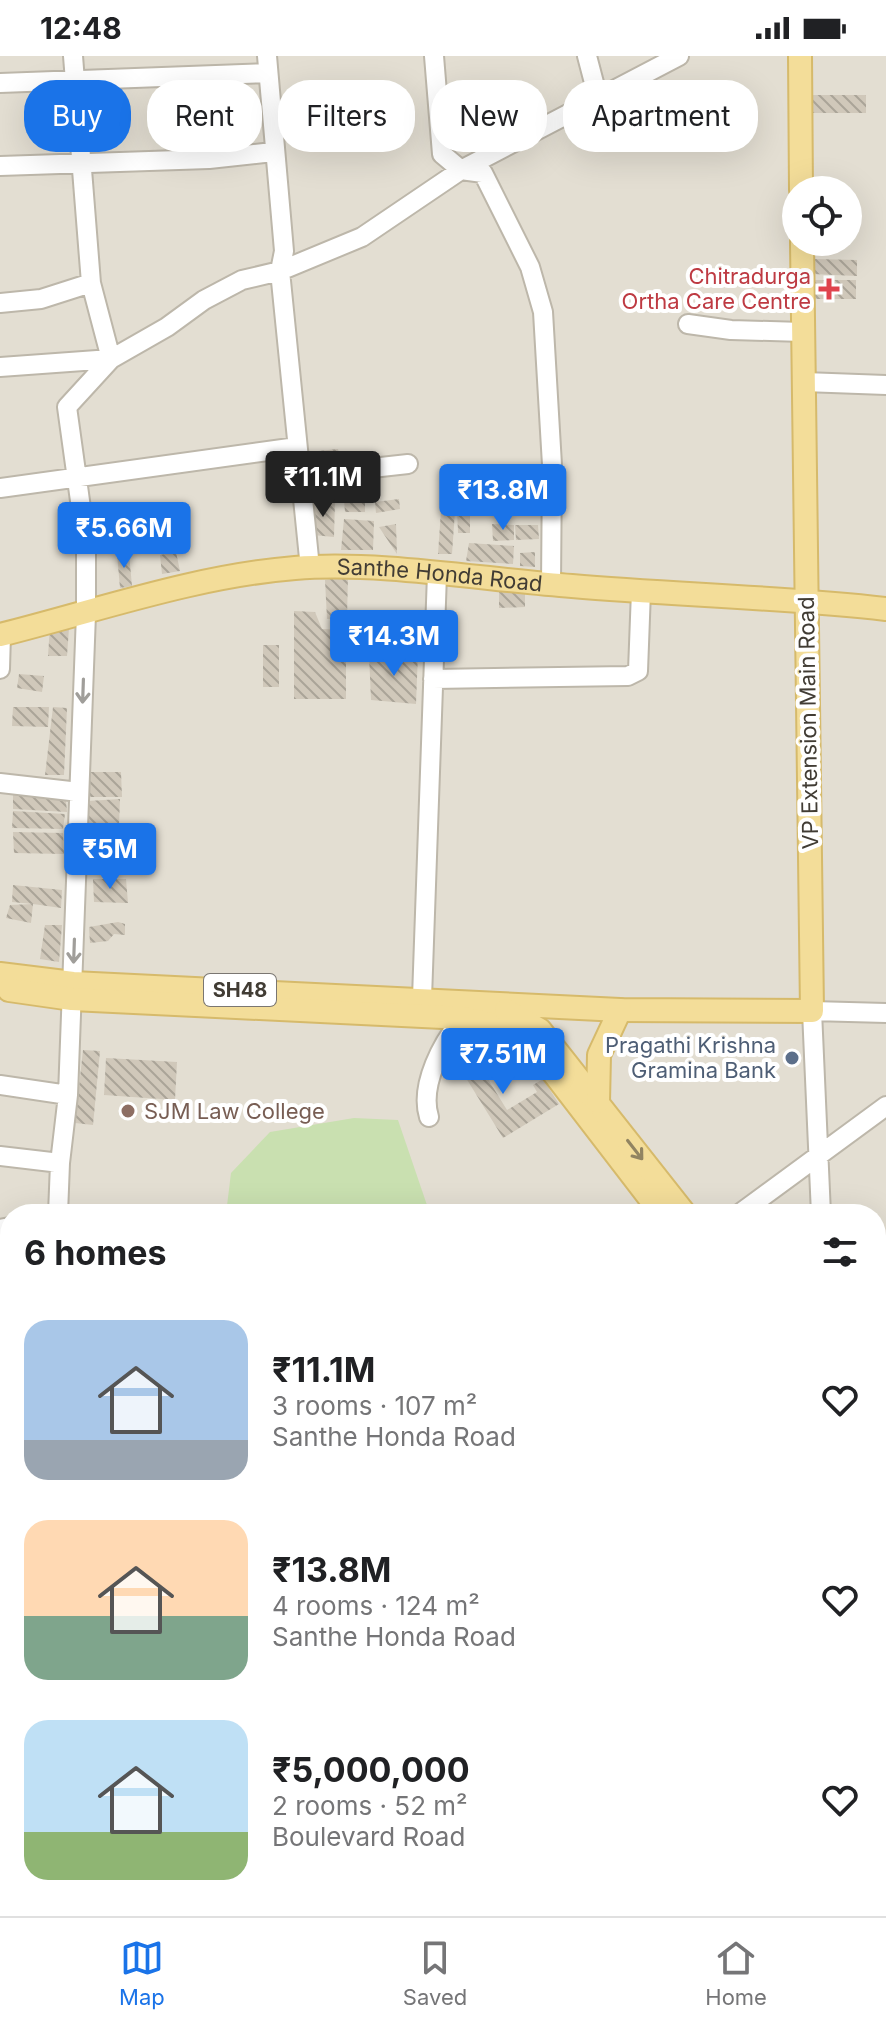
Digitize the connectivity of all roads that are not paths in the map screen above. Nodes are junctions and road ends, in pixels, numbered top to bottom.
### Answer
1 (73, 56) edge
2 (434, 56) edge
3 (587, 56) edge
4 (679, 56) edge
5 (800, 56) edge
6 (268, 65) edge
7 (76, 80) joint
8 (593, 80) edge
9 (633, 80) edge
10 (24, 82) edge
11 (0, 83) edge
12 (563, 116) edge
13 (80, 152) edge
14 (273, 152) junction
15 (81, 163) junction
16 (0, 166) edge
17 (461, 170) junction
18 (801, 176) edge
19 (802, 256) edge
20 (280, 271) junction
21 (91, 283) junction
22 (0, 303) edge
23 (688, 324) dead end
24 (803, 332) junction
25 (111, 359) junction
26 (0, 367) edge
27 (804, 382) junction
28 (886, 385) edge
29 (297, 447) junction
30 (408, 464) dead end
31 (76, 475) junction
32 (300, 476) junction
33 (0, 488) edge
34 (310, 568) junction
35 (437, 574) junction
36 (551, 585) junction
37 (641, 591) junction
38 (807, 600) junction
39 (886, 609) edge
40 (86, 614) junction
41 (1, 635) edge
42 (0, 669) edge
43 (433, 679) junction
44 (0, 783) edge
45 (79, 792) junction
46 (0, 974) edge
47 (0, 989) edge
48 (72, 991) junction
49 (422, 998) junction
50 (620, 1010) junction
51 (812, 1011) junction
52 (475, 1012) junction
53 (886, 1013) edge
54 (0, 1085) edge
55 (68, 1095) junction
56 (598, 1102) junction
57 (886, 1106) edge
58 (429, 1117) dead end
59 (818, 1153) junction
60 (0, 1156) edge
61 (60, 1163) junction
62 (58, 1204) edge
63 (654, 1204) edge
64 (677, 1204) edge
65 (752, 1204) edge
66 (821, 1204) edge

1 - 7 street
2 - 17 street
3 - 8 street
4 - 9 street
5 - 18 main road
6 - 7 street
6 - 14 street
10 - 11 street
12 - 17 street
13 - 15 street
14 - 15 street
14 - 20 street
15 - 16 street
15 - 21 street
17 - 20 street
17 - 36 street
19 - 24 main road, VP Extension Main Road
20 - 25 street
20 - 29 street
21 - 22 street
21 - 25 street
23 - 24 street
24 - 27 main road, VP Extension Main Road
25 - 26 street
25 - 31 street
27 - 28 street
27 - 38 main road, VP Extension Main Road
29 - 31 street
29 - 32 street
30 - 32 street
31 - 33 street
31 - 40 street
32 - 34 street
34 - 35 main road, Santhe Honda Road
34 - 40 main road, Santhe Honda Road
35 - 36 main road, Santhe Honda Road
35 - 43 street
36 - 37 main road, Santhe Honda Road
37 - 38 main road, Santhe Honda Road
37 - 43 street
38 - 39 main road, Santhe Honda Road
38 - 51 main road, VP Extension Main Road
40 - 41 main road, Santhe Honda Road
40 -> 45 street
41 - 42 street
43 - 49 street
44 - 45 street
45 -> 48 street
46 - 48 main road, SH48
47 - 48 main road, SH48
48 - 49 main road, SH48
48 - 52 main road, SH48
48 - 55 street
49 - 52 main road, SH48
50 - 51 main road
50 - 52 main road
50 - 56 main road
51 - 53 street
51 - 59 street
52 - 56 main road, SH48
52 - 58 street
52 - 63 main road, SH48
54 - 55 street
55 - 61 street
56 -> 64 main road, SH48
57 - 59 street
59 - 65 street
59 - 66 street
60 - 61 street
61 - 62 street

